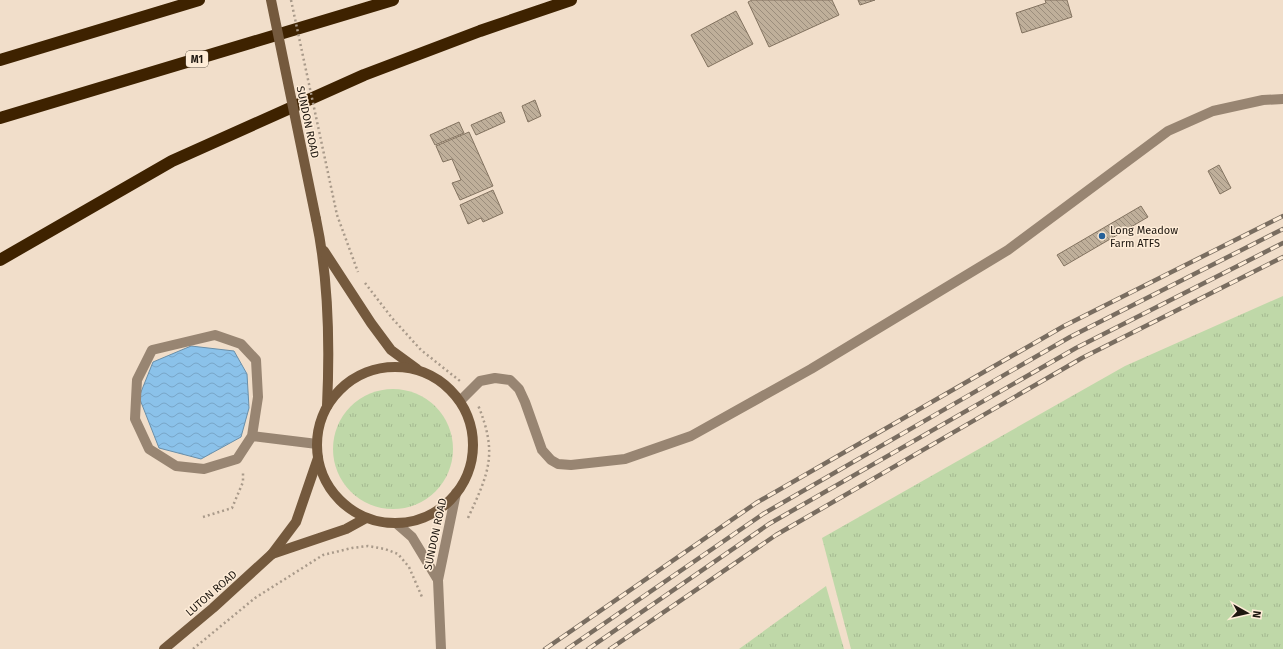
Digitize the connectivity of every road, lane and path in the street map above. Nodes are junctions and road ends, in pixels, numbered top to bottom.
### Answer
1 (199, 0) edge
2 (271, 0) edge
3 (292, 0) edge
4 (393, 0) edge
5 (571, 0) edge
6 (0, 60) edge
7 (1283, 99) edge
8 (0, 118) edge
9 (322, 249) junction
10 (0, 260) edge
11 (359, 276) dead end
12 (364, 282) dead end
13 (418, 370) junction
14 (471, 389) junction
15 (460, 401) junction
16 (328, 406) junction
17 (252, 436) junction
18 (317, 444) junction
19 (242, 450) junction
20 (318, 458) junction
21 (456, 493) junction
22 (203, 517) dead end
23 (366, 518) junction
24 (467, 521) dead end
25 (396, 523) junction
26 (272, 554) junction
27 (438, 580) junction
28 (439, 615) junction
29 (164, 649) edge
30 (192, 649) edge
31 (441, 649) edge

1 - 6 highway
2 - 9 main road, SUNDON ROAD, bridge
3 - 11 path, bridge
4 - 8 highway, M1
5 - 10 highway
7 - 14 street
9 - 13 main road, SUNDON ROAD
9 - 16 main road, SUNDON ROAD
12 - 14 path
13 - 15 main road
13 - 16 main road
14 - 15 street
14 - 24 path
15 - 21 main road
16 - 18 main road
17 - 18 street
17 - 19 street
17 - 19 street
18 - 20 main road
19 - 22 path
20 - 23 main road
20 - 26 main road, LUTON ROAD
21 - 25 main road
21 - 27 street, SUNDON ROAD
23 - 25 main road
23 - 26 main road, LUTON ROAD
25 - 27 street, SUNDON ROAD
26 - 29 main road, LUTON ROAD
27 - 28 street, SUNDON ROAD
28 - 30 path
28 - 31 street, SUNDON ROAD

